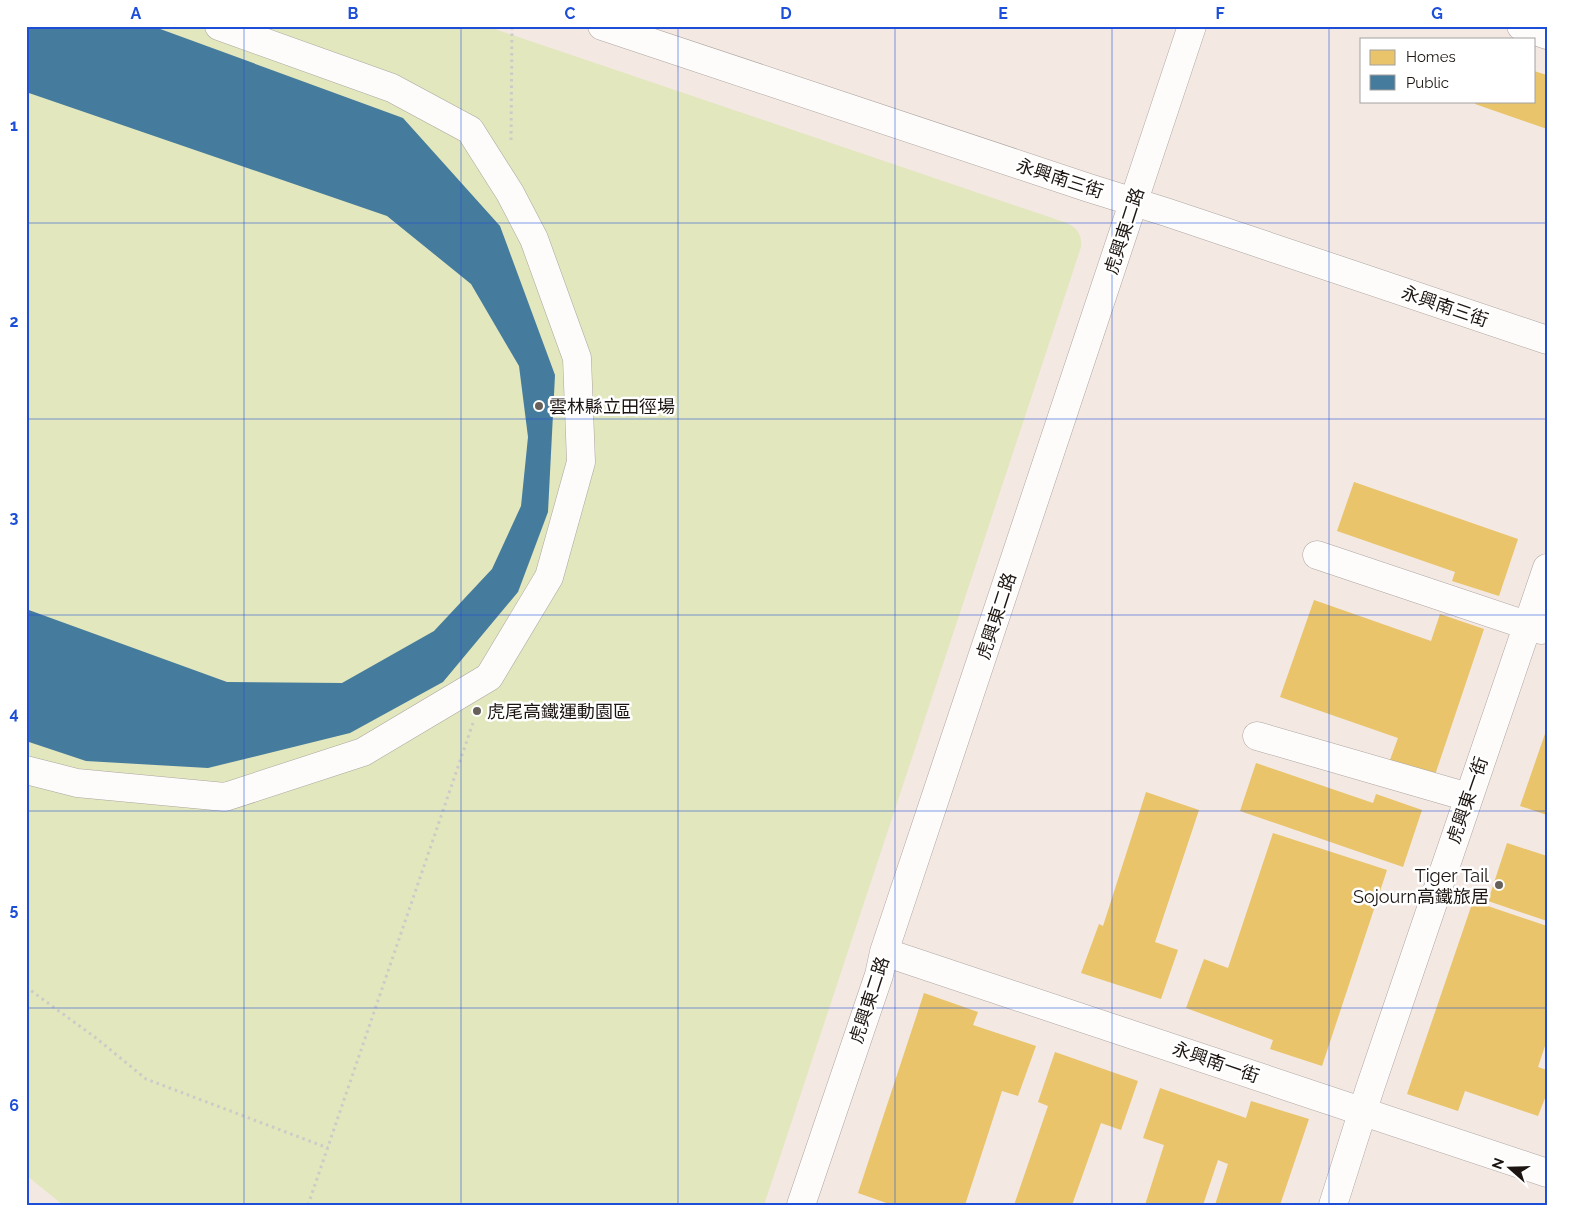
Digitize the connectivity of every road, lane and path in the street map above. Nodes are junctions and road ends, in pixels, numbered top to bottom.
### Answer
1 (219, 26) edge
2 (512, 26) edge
3 (602, 26) edge
4 (1192, 26) edge
5 (1521, 26) edge
6 (1547, 35) edge
7 (511, 144) dead end
8 (1134, 202) junction
9 (1547, 340) edge
10 (1317, 555) dead end
11 (1547, 568) edge
12 (1534, 628) junction
13 (489, 677) junction
14 (1257, 736) dead end
15 (26, 770) edge
16 (1471, 806) junction
17 (884, 952) junction
18 (26, 987) edge
19 (1363, 1112) junction
20 (328, 1148) junction
21 (1547, 1173) edge
22 (308, 1205) edge
23 (801, 1205) edge
24 (1333, 1205) edge

1 - 13 street
2 - 7 path
3 - 8 street, 永興南三街
4 - 8 street, 虎興東二路
5 - 6 street
8 - 9 street, 永興南三街
8 - 17 street, 虎興東二路
10 - 12 street
11 - 12 street, 虎興東一街
12 - 16 street, 虎興東一街
13 - 15 street
13 - 20 path
14 - 16 street
16 - 19 street, 虎興東一街
17 - 19 street, 永興南一街
17 - 23 street, 虎興東二路
18 - 20 path
19 - 21 street, 永興南一街
19 - 24 street, 虎興東一街
20 - 22 path

